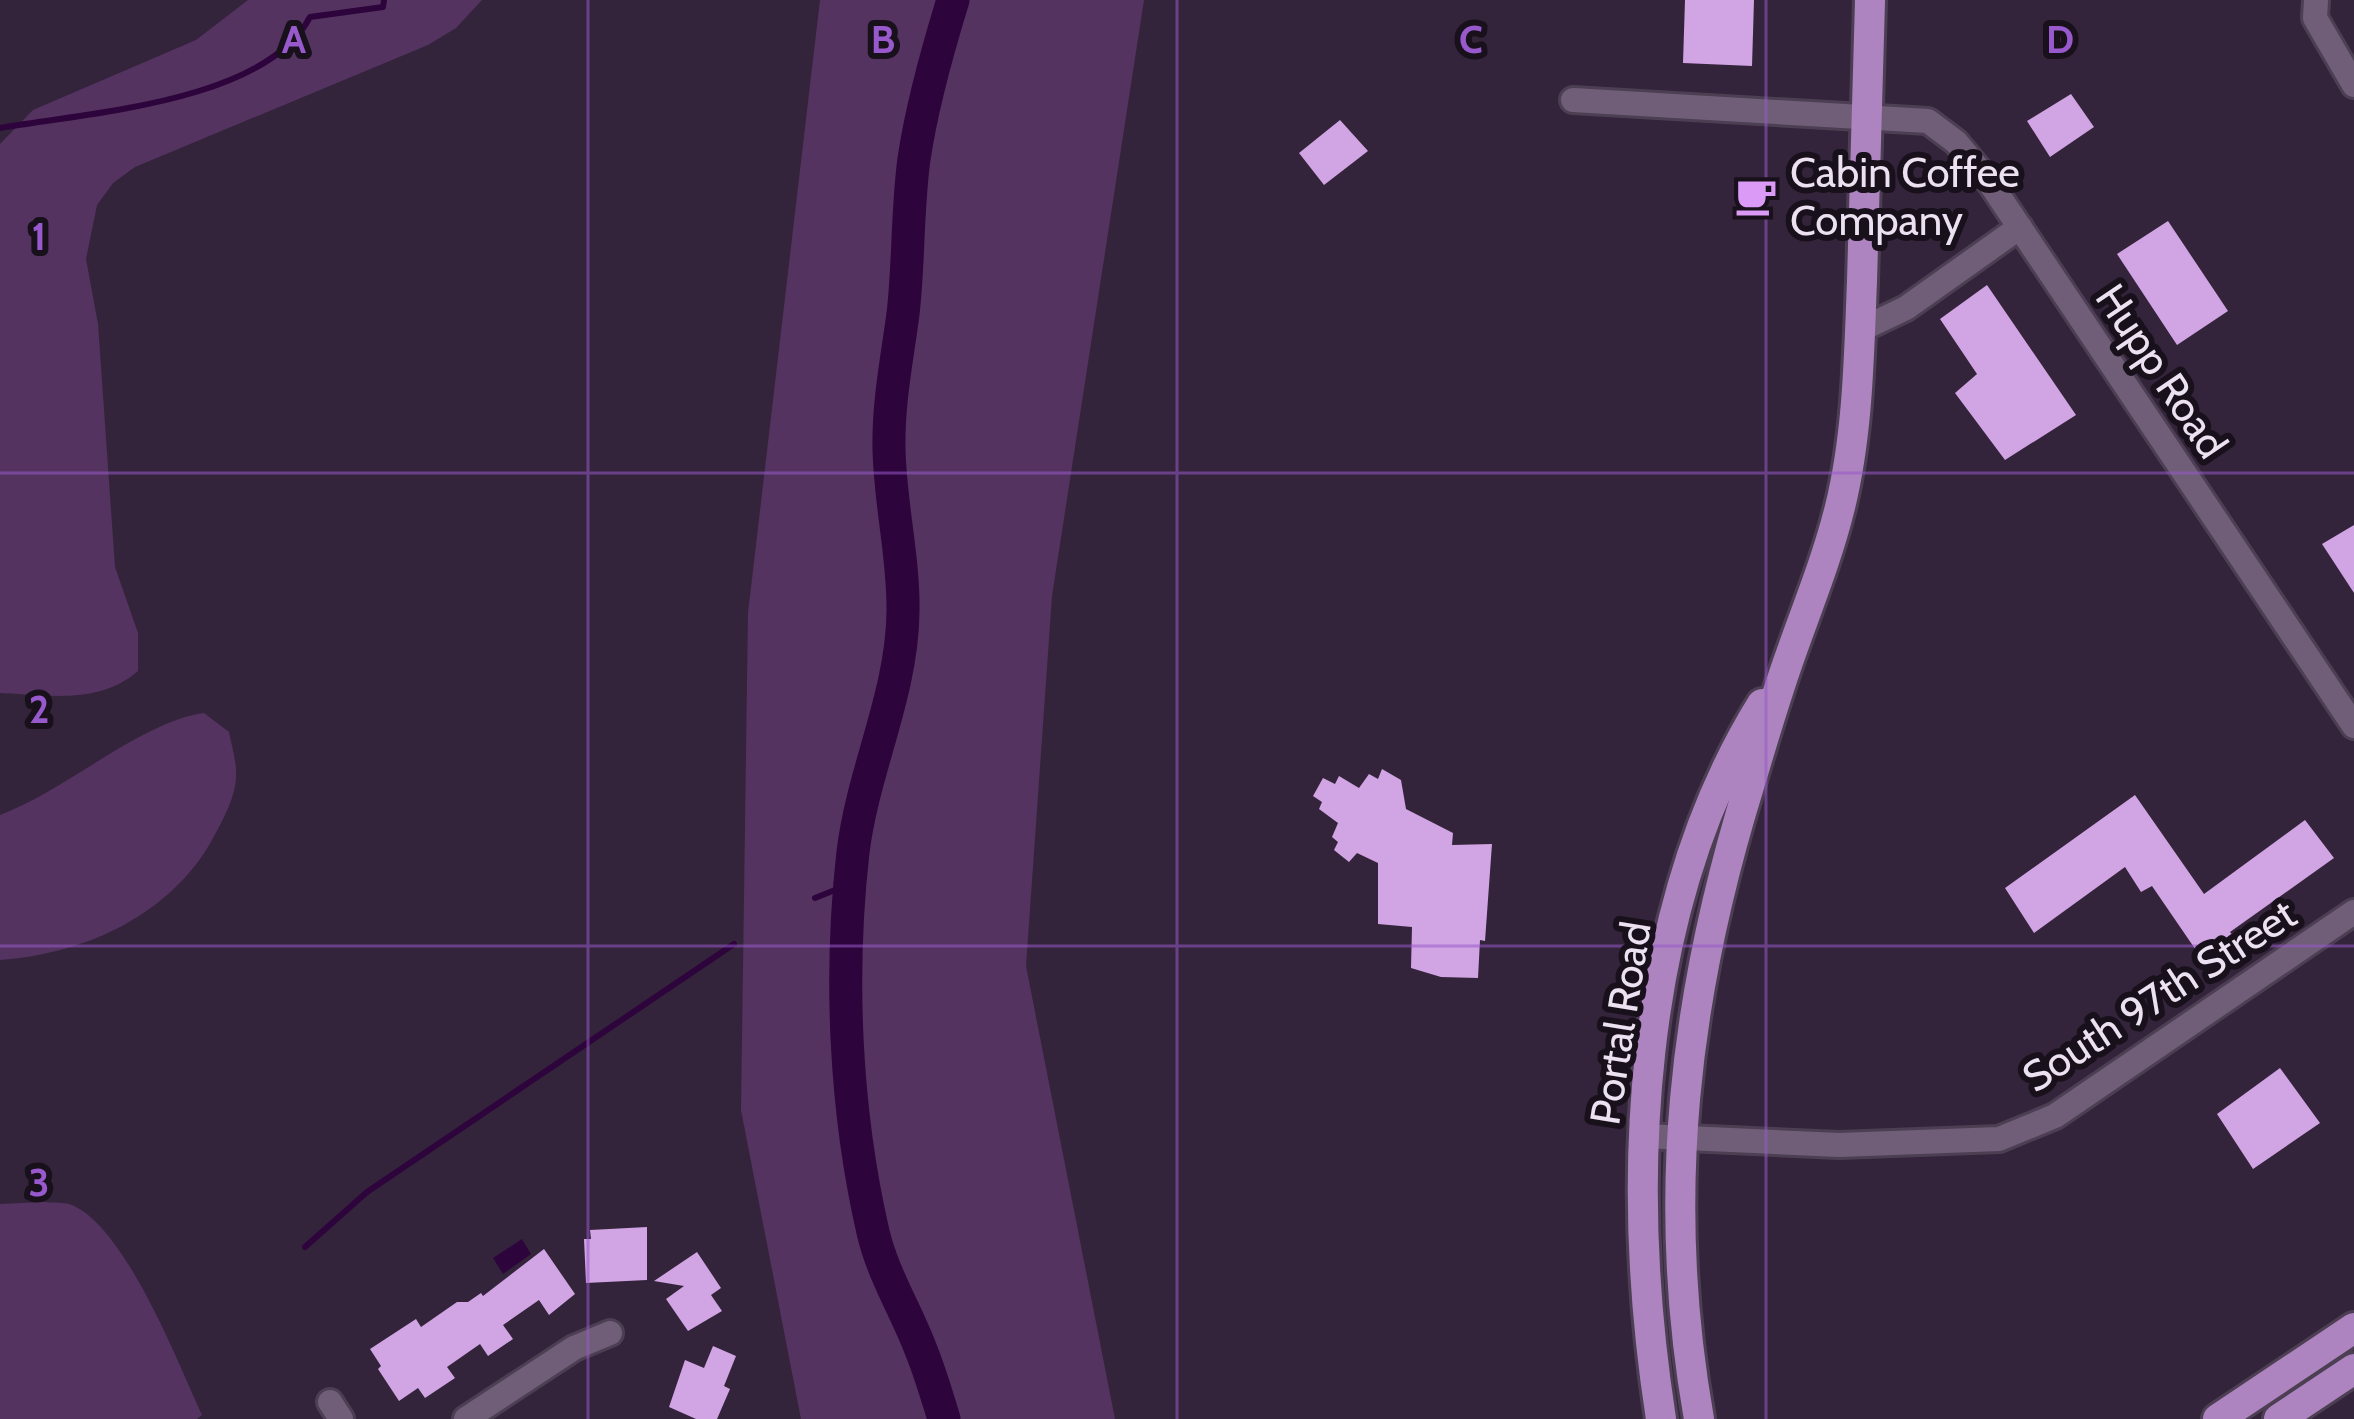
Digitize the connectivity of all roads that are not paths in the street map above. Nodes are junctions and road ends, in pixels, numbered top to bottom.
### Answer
1 (1870, 0) edge
2 (2316, 0) edge
3 (2354, 85) edge
4 (1574, 100) dead end
5 (1867, 115) junction
6 (2020, 227) junction
7 (1860, 330) junction
8 (1788, 663) junction
9 (2354, 726) edge
10 (2354, 912) edge
11 (1644, 1136) junction
12 (1681, 1138) junction
13 (610, 1333) dead end
14 (2350, 1338) edge
15 (2354, 1369) edge
16 (466, 1419) edge
17 (1661, 1419) edge
18 (1699, 1419) edge
19 (2218, 1419) edge
20 (2279, 1419) edge

1 - 5 main road, Portal Road
2 - 3 street
4 - 5 street, Hupp Road
5 - 6 street, Hupp Road
5 - 7 main road, Portal Road
6 - 7 street
6 - 9 street, Hupp Road
7 - 8 main road, Portal Road
8 - 11 main road, Portal Road
8 - 12 main road, Portal Road
10 - 12 street, South 97th Street
11 - 12 street, South 97th Street
11 - 17 main road, Portal Road
12 - 18 main road, Portal Road
13 - 16 street
14 - 19 main road
15 - 20 main road

